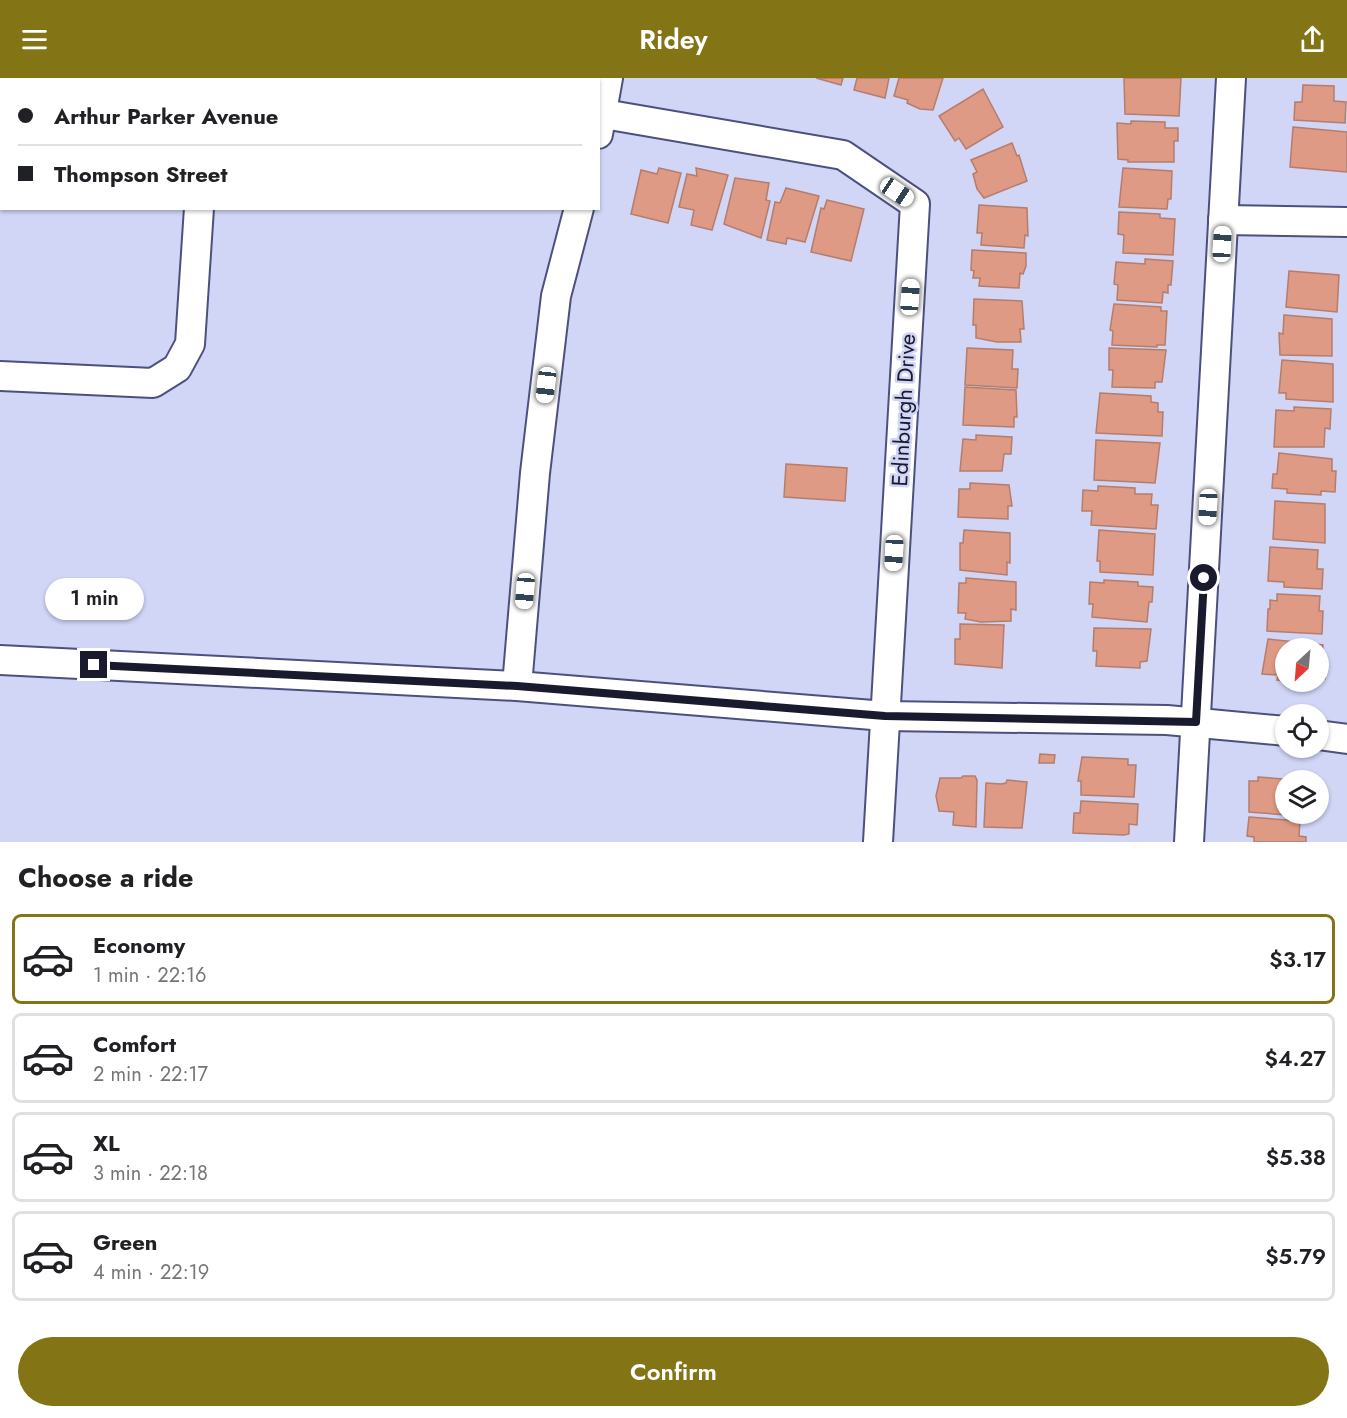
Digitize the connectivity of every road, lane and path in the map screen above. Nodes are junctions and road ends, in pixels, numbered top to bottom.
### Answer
1 (608, 78) edge
2 (1231, 78) edge
3 (600, 120) edge
4 (199, 210) edge
5 (578, 210) edge
6 (1223, 220) junction
7 (1347, 222) edge
8 (0, 376) edge
9 (0, 660) edge
10 (517, 686) junction
11 (885, 716) junction
12 (1196, 722) junction
13 (1275, 730) edge
14 (1329, 737) edge
15 (1347, 739) edge
16 (878, 842) edge
17 (1189, 842) edge

1 - 3 street
2 - 6 street
3 - 11 street, Edinburgh Drive
4 - 8 street
5 - 10 street
6 - 7 street
6 - 12 street
9 - 10 street
10 - 11 street
11 - 12 street
11 - 16 street, Edinburgh Drive
12 - 13 street
12 - 17 street
14 - 15 street

